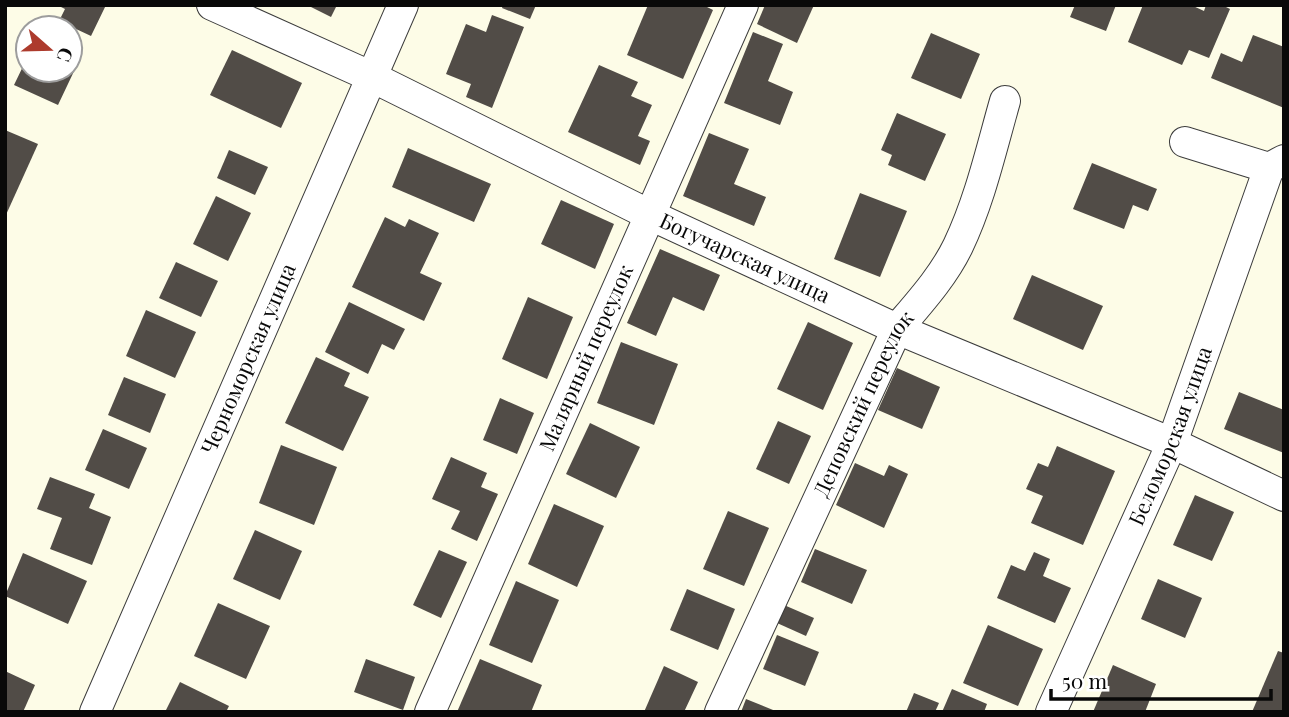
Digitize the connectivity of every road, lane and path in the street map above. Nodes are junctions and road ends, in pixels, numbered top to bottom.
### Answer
1 (212, 5) edge
2 (403, 5) edge
3 (743, 5) edge
4 (370, 76) junction
5 (1004, 101) dead end
6 (1185, 142) dead end
7 (1277, 164) edge
8 (648, 214) junction
9 (897, 329) junction
10 (1172, 443) junction
11 (1284, 496) edge
12 (95, 712) edge
13 (430, 712) edge
14 (720, 712) edge
15 (1051, 712) edge

1 - 4 street, Богучарская улица
2 - 4 street, Черноморская улица
3 - 8 street, Малярный переулок
4 - 8 street, Богучарская улица
4 - 12 street, Черноморская улица
5 - 9 street, Деповский переулок
6 - 7 street
7 - 10 street, Беломорская улица
8 - 9 street, Богучарская улица
8 - 13 street, Малярный переулок
9 - 10 street, Богучарская улица
9 - 14 street, Деповский переулок
10 - 11 street, Богучарская улица
10 - 15 street, Беломорская улица

